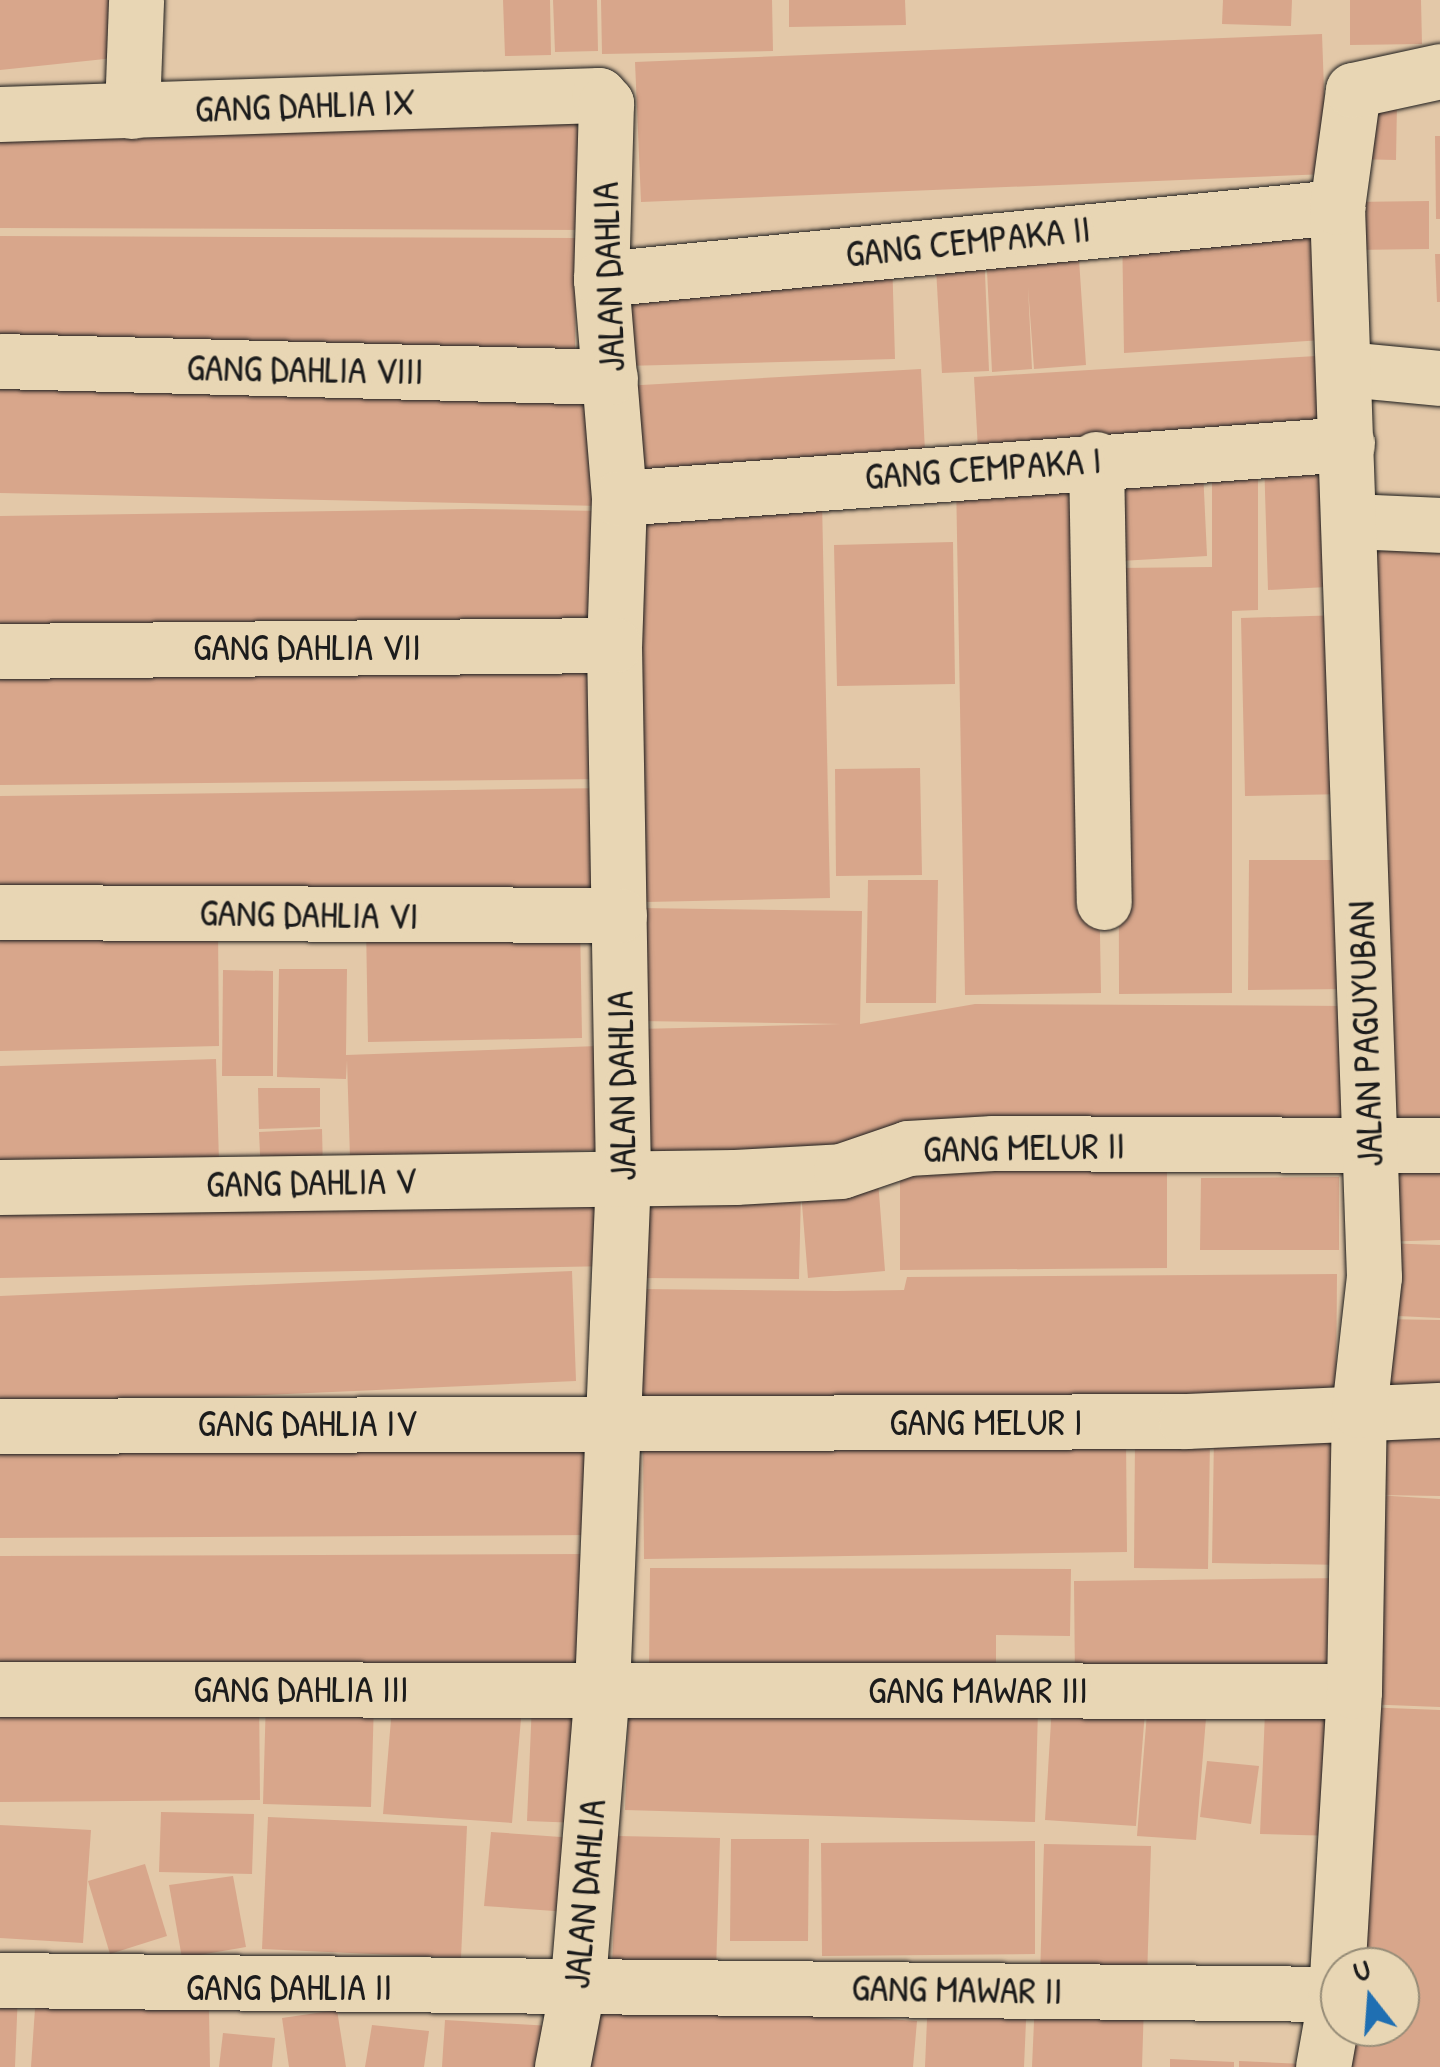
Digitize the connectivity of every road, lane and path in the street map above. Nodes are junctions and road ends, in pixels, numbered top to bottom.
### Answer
1 (136, 0) edge
2 (1440, 70) edge
3 (606, 103) joint
4 (132, 111) junction
5 (0, 114) edge
6 (1337, 206) junction
7 (600, 279) junction
8 (0, 361) edge
9 (1346, 369) junction
10 (610, 376) junction
11 (1440, 378) edge
12 (1346, 444) junction
13 (1096, 459) junction
14 (620, 498) junction
15 (1350, 521) junction
16 (1440, 525) edge
17 (614, 645) junction
18 (0, 650) edge
19 (1104, 902) dead end
20 (0, 912) edge
21 (619, 915) junction
22 (1440, 1144) edge
23 (1368, 1147) junction
24 (623, 1176) junction
25 (0, 1187) edge
26 (1359, 1410) junction
27 (1440, 1410) edge
28 (614, 1421) junction
29 (0, 1426) edge
30 (602, 1688) junction
31 (0, 1689) edge
32 (1354, 1691) junction
33 (1339, 1947) edge
34 (0, 1980) edge
35 (578, 1983) junction
36 (1320, 1994) edge
37 (562, 2067) edge

1 - 4 street
2 - 6 street, JALAN PAGUYUBAN
3 - 4 street, GANG DAHLIA IX
3 - 7 street, JALAN DAHLIA
4 - 5 street, GANG DAHLIA IX
6 - 7 street, GANG CEMPAKA II
6 - 9 street, JALAN PAGUYUBAN
7 - 10 street, JALAN DAHLIA
8 - 10 street, GANG DAHLIA VIII
9 - 11 street
9 - 12 street, JALAN PAGUYUBAN
10 - 14 street, JALAN DAHLIA
12 - 13 street, GANG CEMPAKA I
12 - 15 street, JALAN PAGUYUBAN
13 - 14 street, GANG CEMPAKA I
13 - 19 street
14 - 17 street, JALAN DAHLIA
15 - 16 street
15 - 23 street, JALAN PAGUYUBAN
17 - 18 street, GANG DAHLIA VII
17 - 21 street, JALAN DAHLIA
20 - 21 street, GANG DAHLIA VI
21 - 24 street, JALAN DAHLIA
22 - 23 street, GANG MELUR II
23 - 24 street, GANG MELUR II
23 - 26 street, JALAN PAGUYUBAN
24 - 25 street, GANG DAHLIA V
24 - 28 street, JALAN DAHLIA
26 - 27 street, GANG MELUR I
26 - 28 street, GANG MELUR I
26 - 32 street, JALAN PAGUYUBAN
28 - 29 street, GANG DAHLIA IV
28 - 30 street, JALAN DAHLIA
30 - 31 street, GANG DAHLIA III
30 - 32 street, GANG MAWAR III
30 - 35 street, JALAN DAHLIA
32 - 33 street, JALAN PAGUYUBAN
34 - 35 street, GANG DAHLIA II
35 - 36 street, GANG MAWAR II
35 - 37 street, JALAN DAHLIA

